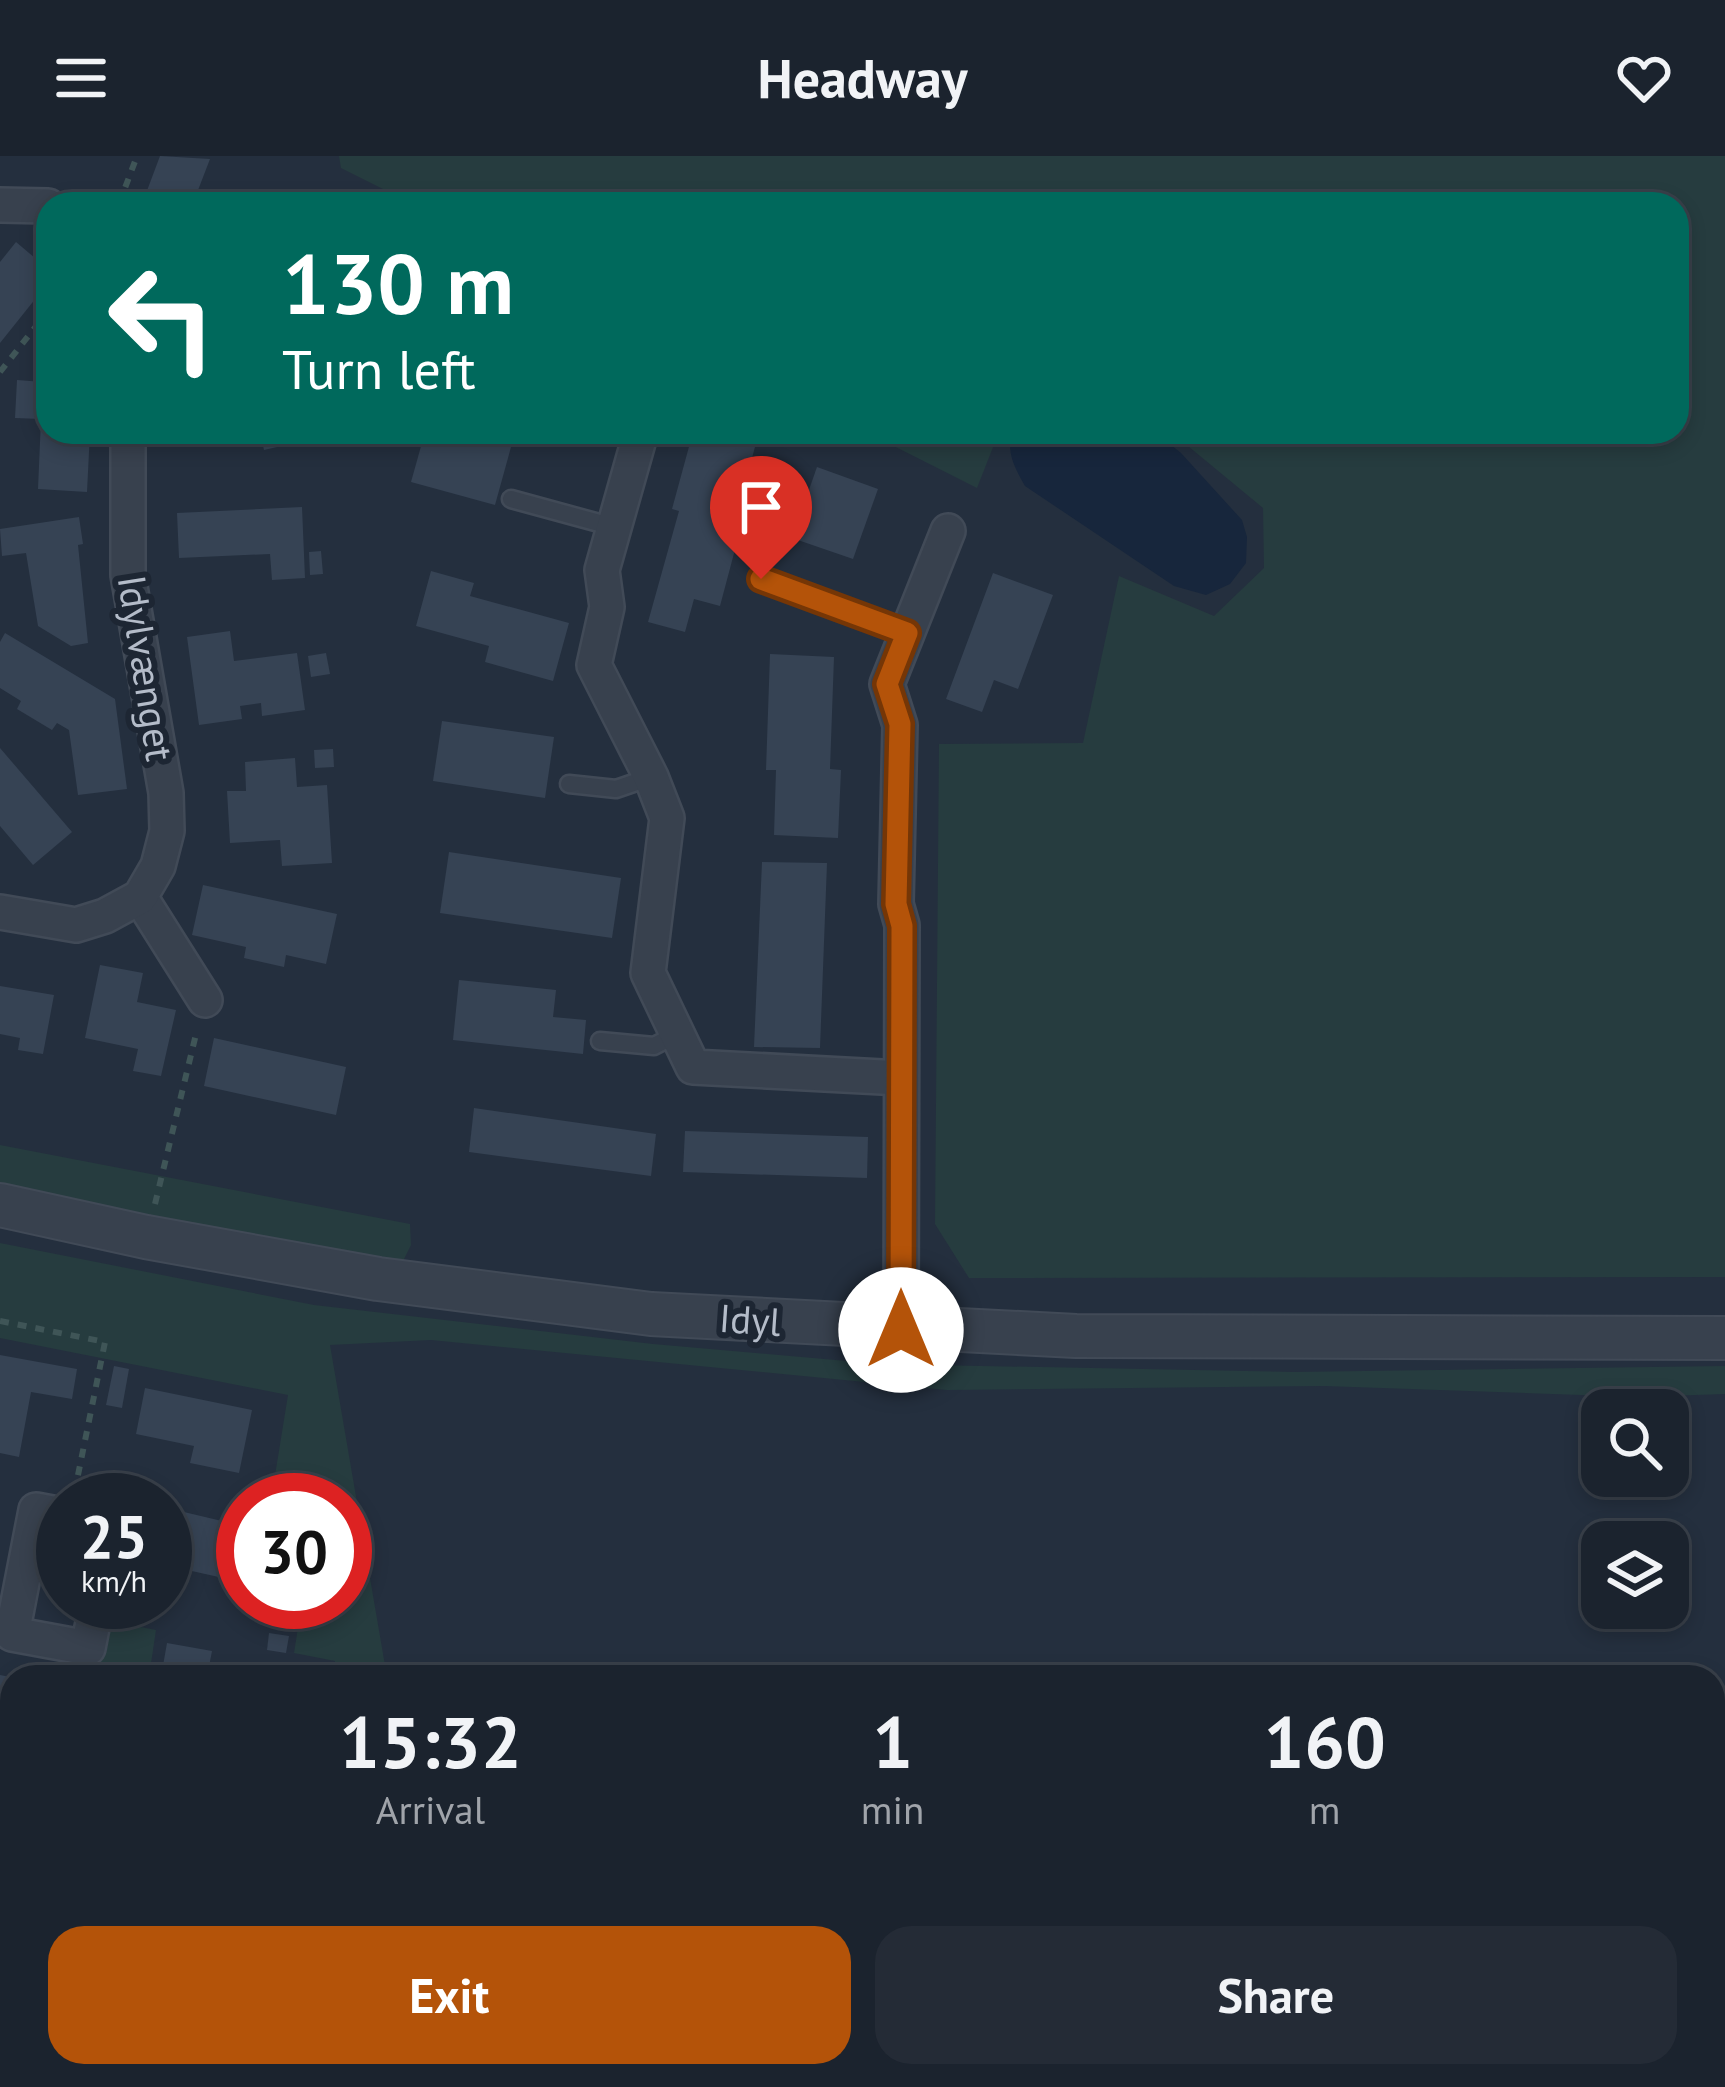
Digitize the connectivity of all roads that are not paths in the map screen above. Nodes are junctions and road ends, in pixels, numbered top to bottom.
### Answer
1 (0, 205) edge
2 (36, 206) edge
3 (128, 444) edge
4 (638, 444) edge
5 (511, 499) dead end
6 (614, 527) junction
7 (948, 531) dead end
8 (761, 579) dead end
9 (907, 633) junction
10 (651, 777) junction
11 (569, 784) dead end
12 (140, 897) junction
13 (0, 912) edge
14 (205, 1000) road end
15 (677, 1034) junction
16 (600, 1041) dead end
17 (901, 1078) junction
18 (0, 1205) edge
19 (901, 1330) junction
20 (1725, 1338) edge
21 (36, 1510) edge
22 (92, 1629) edge
23 (58, 1643) junction
24 (54, 1665) edge

1 - 2 street
3 - 12 street, Idylvænget
4 - 6 street
5 - 6 lane
6 - 10 street
7 - 9 street
8 - 9 lane
9 - 17 street
10 - 11 lane
10 - 15 street
12 - 13 street
12 - 14 street
15 - 16 lane
15 - 17 street
17 - 19 street
18 - 19 street, Idyl
19 - 20 street, Idyl
21 - 23 street
22 - 23 street
23 - 24 street

